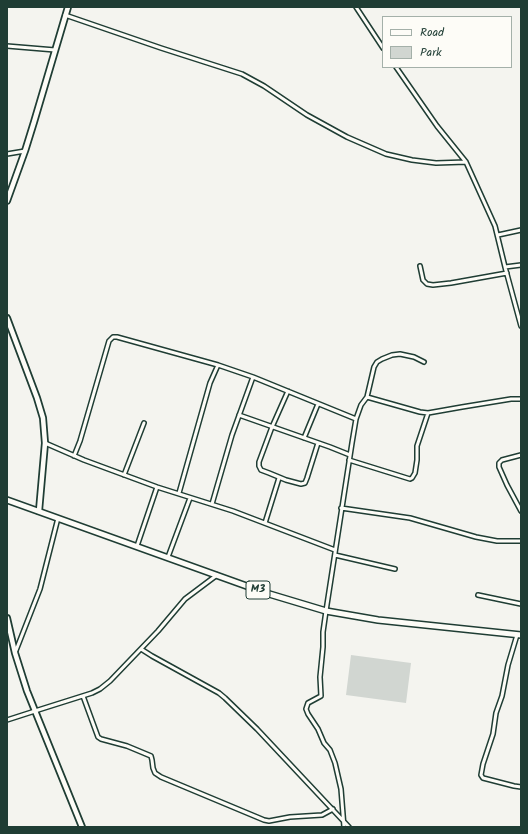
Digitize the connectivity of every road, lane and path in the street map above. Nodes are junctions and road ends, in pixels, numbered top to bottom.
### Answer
1 (68, 7) edge
2 (356, 7) edge
3 (65, 15) junction
4 (7, 46) edge
5 (382, 46) edge
6 (55, 50) junction
7 (397, 68) edge
8 (25, 151) junction
9 (7, 154) edge
10 (466, 162) junction
11 (7, 201) edge
12 (521, 230) edge
13 (498, 235) junction
14 (521, 265) edge
15 (420, 266) dead end
16 (505, 267) junction
17 (507, 273) junction
18 (7, 318) edge
19 (521, 326) edge
20 (424, 362) dead end
21 (218, 365) junction
22 (253, 376) junction
23 (288, 391) junction
24 (367, 397) junction
25 (521, 399) edge
26 (318, 404) junction
27 (428, 414) junction
28 (239, 415) junction
29 (356, 419) junction
30 (144, 423) dead end
31 (272, 427) junction
32 (304, 438) junction
33 (45, 443) junction
34 (318, 443) junction
35 (350, 455) junction
36 (521, 455) edge
37 (74, 456) junction
38 (349, 460) junction
39 (124, 475) junction
40 (279, 478) junction
41 (157, 487) junction
42 (179, 493) junction
43 (190, 498) junction
44 (7, 500) edge
45 (212, 504) junction
46 (342, 508) junction
47 (39, 511) junction
48 (521, 511) edge
49 (58, 518) junction
50 (265, 523) junction
51 (521, 541) edge
52 (137, 546) junction
53 (335, 550) junction
54 (335, 555) junction
55 (168, 557) junction
56 (395, 569) dead end
57 (217, 575) junction
58 (478, 595) dead end
59 (521, 604) edge
60 (326, 611) junction
61 (7, 618) edge
62 (519, 634) edge
63 (141, 649) junction
64 (15, 653) junction
65 (83, 696) junction
66 (35, 711) junction
67 (7, 720) edge
68 (521, 787) edge
69 (333, 809) junction
70 (344, 821) junction
71 (82, 827) edge
72 (344, 827) edge
73 (349, 827) edge

1 - 3 street
2 - 5 street
3 - 6 street
3 - 10 street
4 - 6 street
6 - 8 street
7 - 10 street
8 - 9 street
8 - 11 street
10 - 13 street
12 - 13 street
13 - 16 street
14 - 16 street
15 - 17 street
16 - 17 street
17 - 19 street
18 - 33 street
20 - 24 street
21 - 22 street
21 - 37 street
21 - 42 street
22 - 23 street
22 - 28 street
23 - 26 street
23 - 31 street
24 - 27 street
24 - 29 street
25 - 27 street
26 - 29 street
26 - 32 street
27 - 38 street
28 - 31 street
28 - 45 street
29 - 35 street
30 - 39 street
31 - 32 street
31 - 40 street
32 - 34 street
33 - 37 street
33 - 47 street
34 - 35 street
34 - 40 street
35 - 38 street
36 - 48 street
37 - 39 street
38 - 46 street
39 - 41 street
40 - 50 street
41 - 42 street
41 - 52 street
42 - 43 street
43 - 45 street
43 - 55 street
44 - 47 main road, M3
45 - 50 street
46 - 51 street
46 - 53 street
47 - 49 main road, M3
49 - 52 main road, M3
49 - 64 street
50 - 53 street
52 - 55 main road, M3
53 - 54 street
54 - 56 street
54 - 60 street
55 - 57 main road, M3
57 - 60 main road, M3
57 - 63 street
58 - 59 street
60 - 62 main road, M3
60 - 70 street
61 - 64 street
62 - 68 street
63 - 65 street
63 - 69 street
64 - 66 street
65 - 66 street
65 - 69 street
66 - 67 street
66 - 71 street
69 - 70 street
70 - 72 street
70 - 73 street

